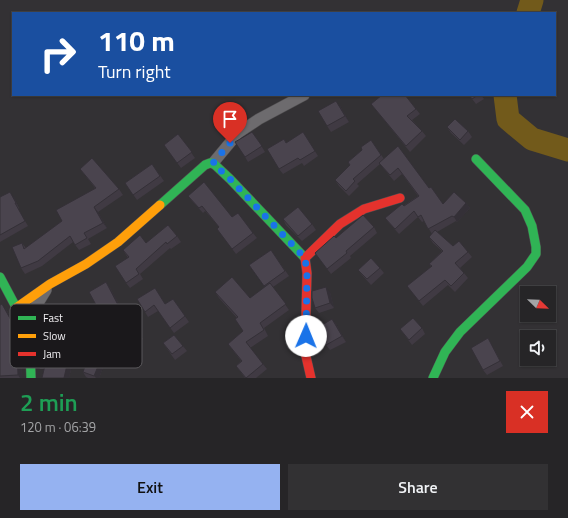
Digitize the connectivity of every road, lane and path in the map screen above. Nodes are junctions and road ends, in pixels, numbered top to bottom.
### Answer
1 (302, 96) edge
2 (476, 159) dead end
3 (213, 163) junction
4 (400, 198) dead end
5 (305, 258) junction
6 (0, 277) edge
7 (50, 284) junction
8 (14, 304) edge
9 (22, 304) edge
10 (38, 304) edge
11 (311, 378) edge
12 (433, 378) edge

1 - 3 street
2 - 12 street
3 - 5 street
3 - 7 street
4 - 5 street
5 - 11 street
6 - 8 street
7 - 9 street
7 - 10 street

